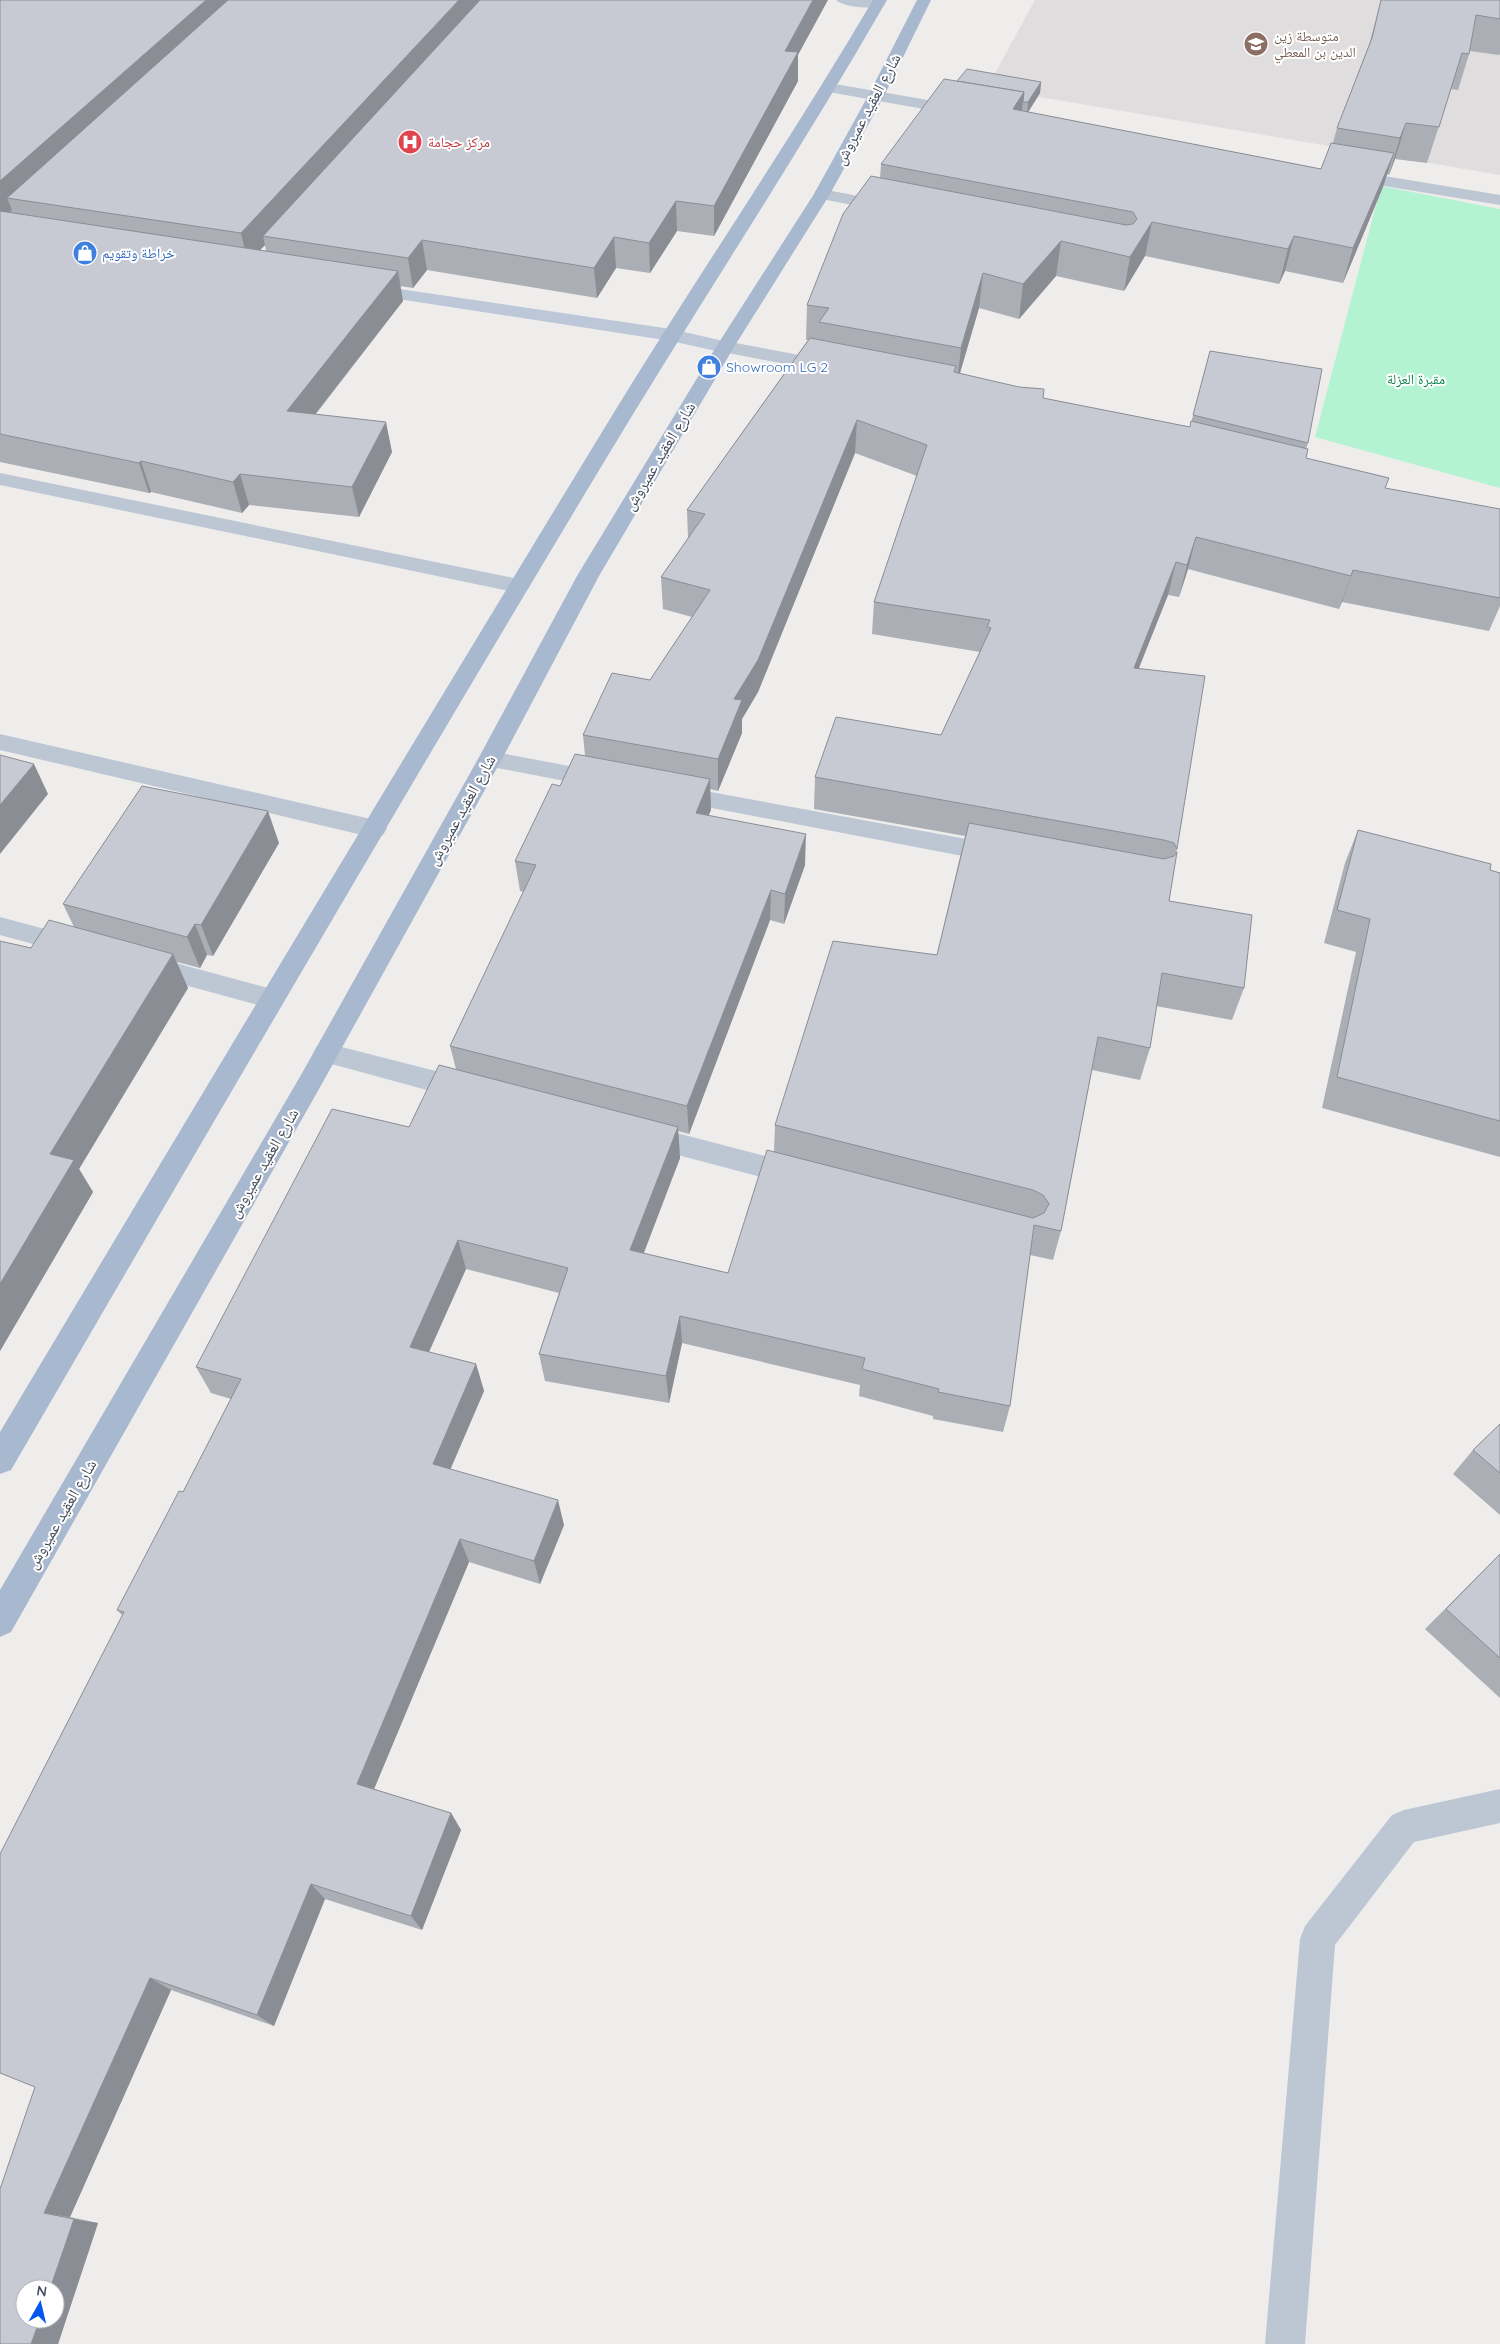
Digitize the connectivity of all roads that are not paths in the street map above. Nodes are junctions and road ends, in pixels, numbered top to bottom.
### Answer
1 (842, 0) edge
2 (924, 0) edge
3 (879, 2) edge
4 (828, 88) junction
5 (876, 96) junction
6 (983, 114) edge
7 (1334, 172) edge
8 (822, 194) junction
9 (1500, 200) edge
10 (908, 211) edge
11 (350, 286) edge
12 (671, 335) junction
13 (725, 347) junction
14 (849, 370) edge
15 (0, 479) edge
16 (519, 586) junction
17 (0, 742) edge
18 (490, 759) junction
19 (626, 785) edge
20 (656, 790) edge
21 (375, 829) junction
22 (1018, 857) edge
23 (0, 926) edge
24 (94, 951) edge
25 (122, 959) edge
26 (272, 998) junction
27 (326, 1053) junction
28 (489, 1095) edge
29 (613, 1128) edge
30 (824, 1182) edge
31 (3, 1448) edge
32 (0, 1621) edge
33 (1500, 1806) edge
34 (1285, 2344) edge

1 - 3 street
2 - 5 main road, شارع العقيد عميروش
3 - 4 main road
4 - 5 street
4 - 12 main road
5 - 6 street
5 - 8 main road, شارع العقيد عميروش
7 - 9 street
8 - 10 street
8 - 13 main road, شارع العقيد عميروش
11 - 12 street
12 - 13 street
12 - 16 main road
13 - 14 street
13 - 18 main road, شارع العقيد عميروش
15 - 16 street
16 - 21 main road
17 - 21 street
18 - 19 street
18 - 27 main road, شارع العقيد عميروش
20 - 22 street
21 - 26 main road
23 - 24 street
25 - 26 street
26 - 31 main road
27 - 28 street
27 - 32 main road, شارع العقيد عميروش
29 - 30 street
33 - 34 street

